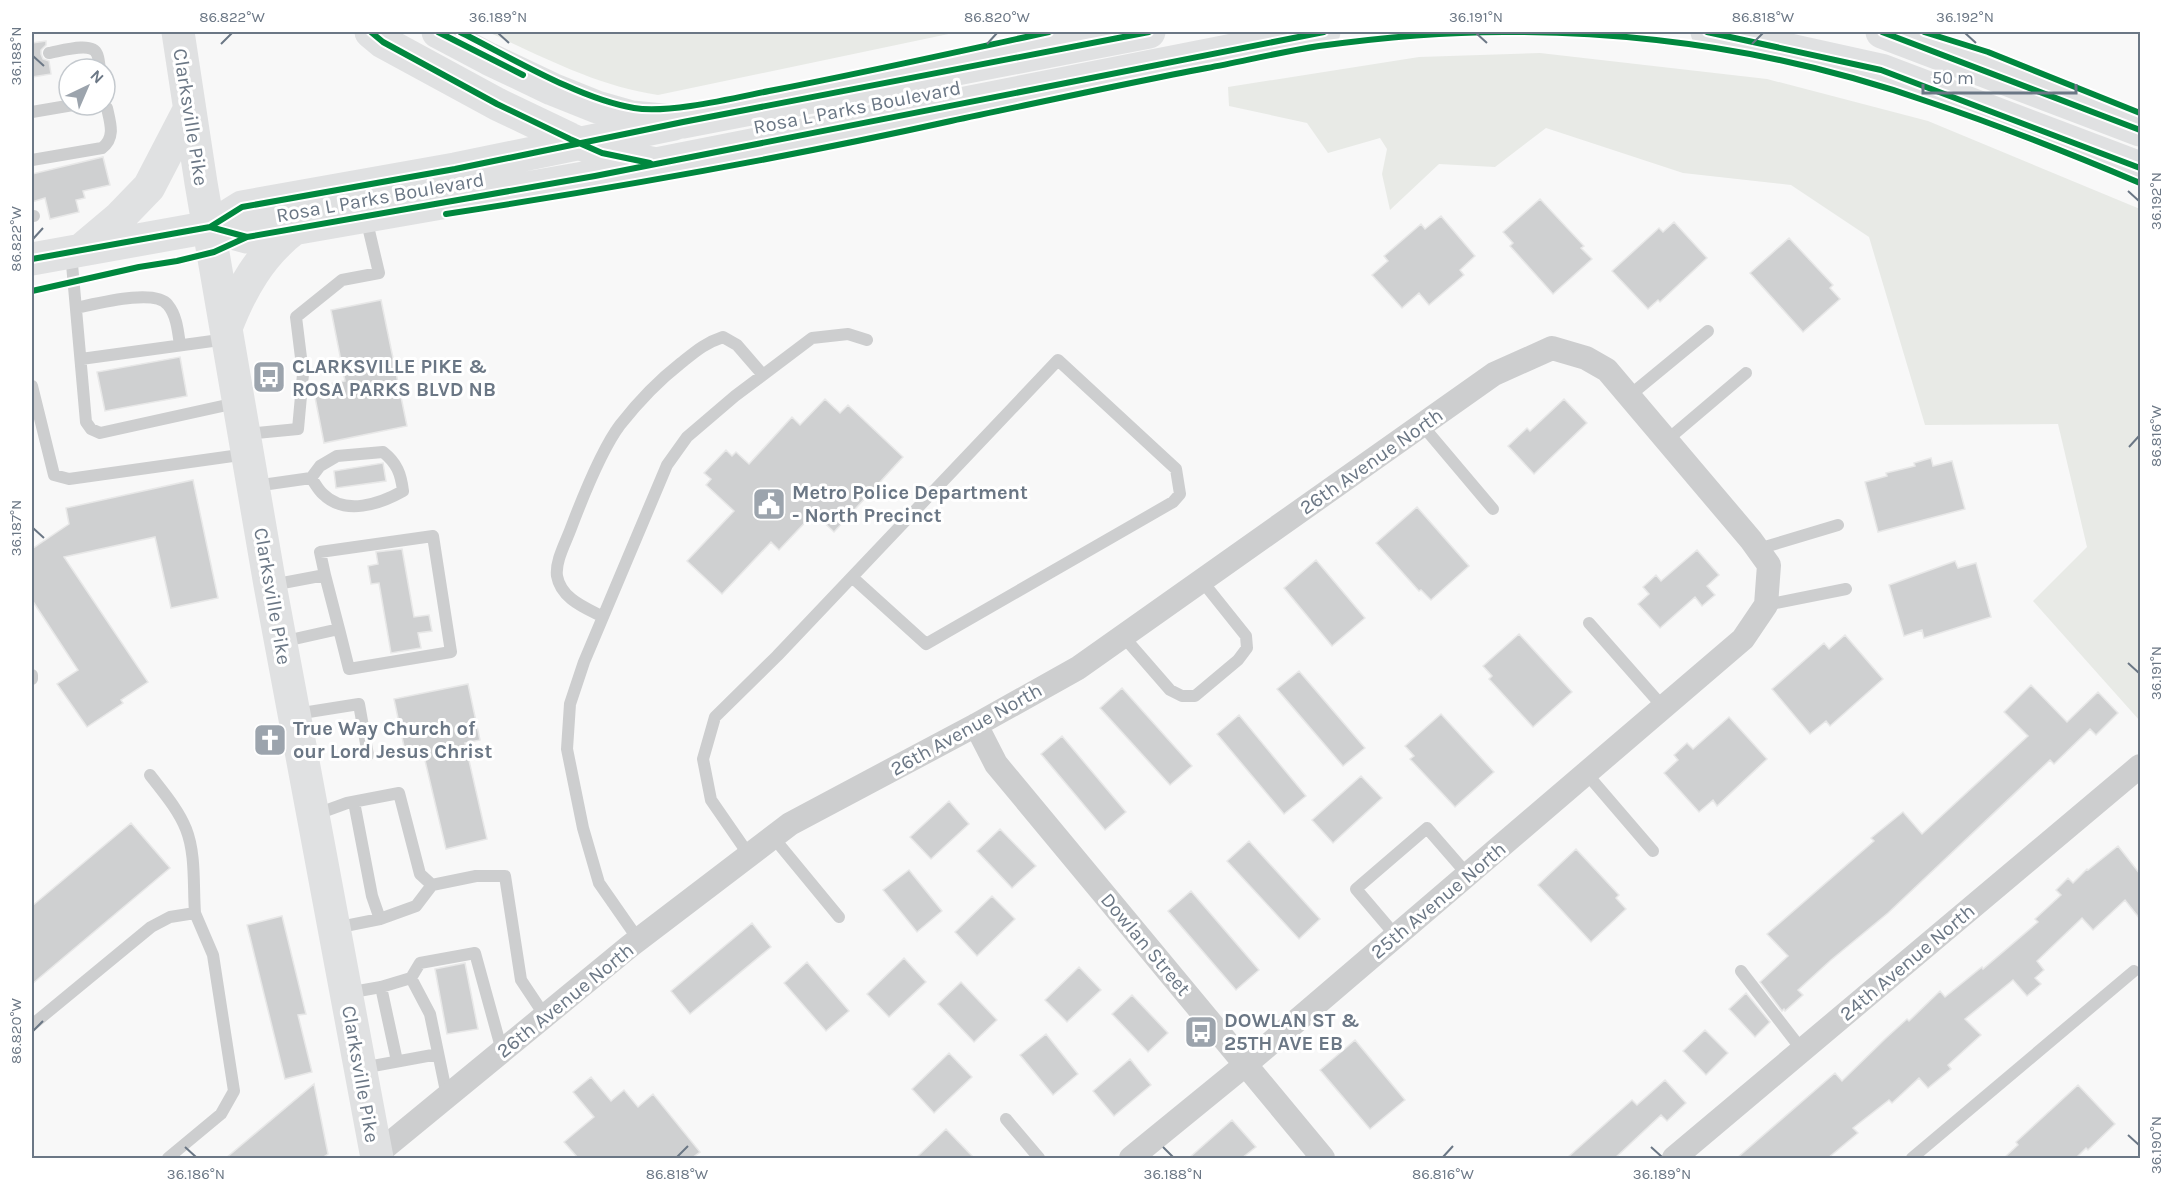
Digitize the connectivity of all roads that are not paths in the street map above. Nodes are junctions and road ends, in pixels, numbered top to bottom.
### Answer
1 (178, 32) edge
2 (371, 32) edge
3 (438, 32) edge
4 (1149, 32) edge
5 (1324, 32) edge
6 (1707, 32) edge
7 (1882, 32) edge
8 (50, 53) dead end
9 (98, 57) edge
10 (57, 108) edge
11 (189, 110) junction
12 (32, 112) edge
13 (109, 117) edge
14 (683, 122) junction
15 (2140, 130) edge
16 (581, 145) junction
17 (32, 160) edge
18 (656, 164) junction
19 (2140, 168) edge
20 (365, 217) junction
21 (210, 227) junction
22 (294, 229) junction
23 (75, 251) junction
24 (32, 259) edge
25 (76, 308) junction
26 (1708, 331) dead end
27 (227, 334) junction
28 (867, 340) dead end
29 (180, 345) junction
30 (81, 359) junction
31 (1746, 373) dead end
32 (763, 375) junction
33 (32, 386) edge
34 (1629, 396) junction
35 (239, 402) junction
36 (1422, 425) junction
37 (1667, 440) junction
38 (246, 444) junction
39 (311, 478) junction
40 (255, 486) junction
41 (1493, 509) dead end
42 (1838, 525) dead end
43 (1758, 549) junction
44 (325, 575) junction
45 (852, 577) junction
46 (1202, 580) junction
47 (270, 585) junction
48 (1846, 589) dead end
49 (1766, 605) junction
50 (603, 617) junction
51 (1589, 622) dead end
52 (339, 629) junction
53 (1123, 636) junction
54 (281, 642) junction
55 (1663, 707) junction
56 (294, 714) junction
57 (976, 725) junction
58 (368, 755) dead end
59 (2140, 766) edge
60 (1586, 773) junction
61 (150, 775) dead end
62 (354, 802) junction
63 (313, 815) junction
64 (773, 837) junction
65 (1653, 851) dead end
66 (749, 855) junction
67 (1467, 874) junction
68 (432, 885) junction
69 (195, 913) junction
70 (839, 917) dead end
71 (380, 919) junction
72 (334, 929) junction
73 (1396, 936) junction
74 (638, 939) junction
75 (1741, 971) dead end
76 (2134, 971) dead end
77 (411, 978) junction
78 (381, 987) junction
79 (346, 994) junction
80 (544, 1016) junction
81 (32, 1025) edge
82 (1802, 1050) junction
83 (502, 1052) junction
84 (438, 1054) junction
85 (397, 1061) junction
86 (1245, 1065) junction
87 (360, 1069) junction
88 (447, 1096) junction
89 (1006, 1119) dead end
90 (1138, 1156) edge
91 (375, 1157) edge
92 (168, 1158) edge
93 (1039, 1158) edge
94 (1323, 1158) edge
95 (1674, 1158) edge
96 (1912, 1158) edge

1 - 11 main road, Clarksville Pike
2 - 16 main road
3 - 14 main road
4 - 14 main road, Rosa L Parks Boulevard
5 - 18 main road, Rosa L Parks Boulevard
6 - 19 main road
7 - 15 main road
8 - 9 lane
10 - 12 lane
11 - 21 main road, Clarksville Pike
11 - 23 main road
13 - 17 lane
14 - 16 main road, Rosa L Parks Boulevard
16 - 18 main road
16 - 21 main road, Rosa L Parks Boulevard
18 - 20 main road, Rosa L Parks Boulevard
20 - 22 main road, Rosa L Parks Boulevard
20 - 38 lane
21 - 22 main road, Rosa L Parks Boulevard
21 - 23 main road
21 - 27 main road, Clarksville Pike
22 - 27 main road
23 - 24 main road
23 - 25 lane
25 - 29 lane
25 - 30 lane
26 - 34 lane
27 - 29 lane
27 - 35 main road, Clarksville Pike
28 - 32 lane
29 - 30 lane
30 - 35 lane
31 - 37 lane
32 - 50 lane
32 - 50 lane
33 - 38 lane
34 - 36 street, 26th Avenue North
34 - 37 street, 26th Avenue North
35 - 38 main road, Clarksville Pike
36 - 41 lane
36 - 46 street, 26th Avenue North
37 - 43 street, 26th Avenue North
38 - 40 main road, Clarksville Pike
39 - 39 lane
39 - 40 lane
40 - 47 main road, Clarksville Pike
42 - 43 lane
43 - 49 street, 26th Avenue North
44 - 47 lane
44 - 52 lane
44 - 52 lane
45 - 45 lane
45 - 66 lane
46 - 53 street, 26th Avenue North
46 - 53 lane
47 - 54 main road, Clarksville Pike
48 - 49 lane
49 - 55 street, 25th Avenue North
50 - 74 lane
51 - 55 lane
52 - 54 lane
53 - 57 street, 26th Avenue North
54 - 56 main road, Clarksville Pike
55 - 60 street, 25th Avenue North
56 - 58 lane
56 - 63 main road, Clarksville Pike
57 - 64 street, 26th Avenue North
57 - 86 street, Dowlan Street
59 - 82 street, 24th Avenue North
60 - 65 lane
60 - 67 street, 25th Avenue North
61 - 69 lane
62 - 63 lane
62 - 68 lane
62 - 71 lane
63 - 72 main road, Clarksville Pike
64 - 66 street, 26th Avenue North
64 - 70 lane
66 - 74 street, 26th Avenue North
67 - 73 street, 25th Avenue North
67 - 73 lane
68 - 71 lane
68 - 80 lane
69 - 81 lane
69 - 92 lane
71 - 72 lane
72 - 79 main road, Clarksville Pike
73 - 86 street, 25th Avenue North
74 - 80 street, 26th Avenue North
75 - 82 lane
76 - 96 lane
77 - 78 lane
77 - 83 lane
77 - 84 lane
78 - 79 lane
78 - 85 lane
79 - 87 main road, Clarksville Pike
80 - 83 street, 26th Avenue North
82 - 95 street, 24th Avenue North
83 - 88 street, 26th Avenue North
84 - 85 lane
84 - 88 lane
85 - 87 lane
86 - 90 street, 25th Avenue North
86 - 94 street, Dowlan Street
87 - 91 main road, Clarksville Pike
88 - 91 street, 26th Avenue North
89 - 93 lane

